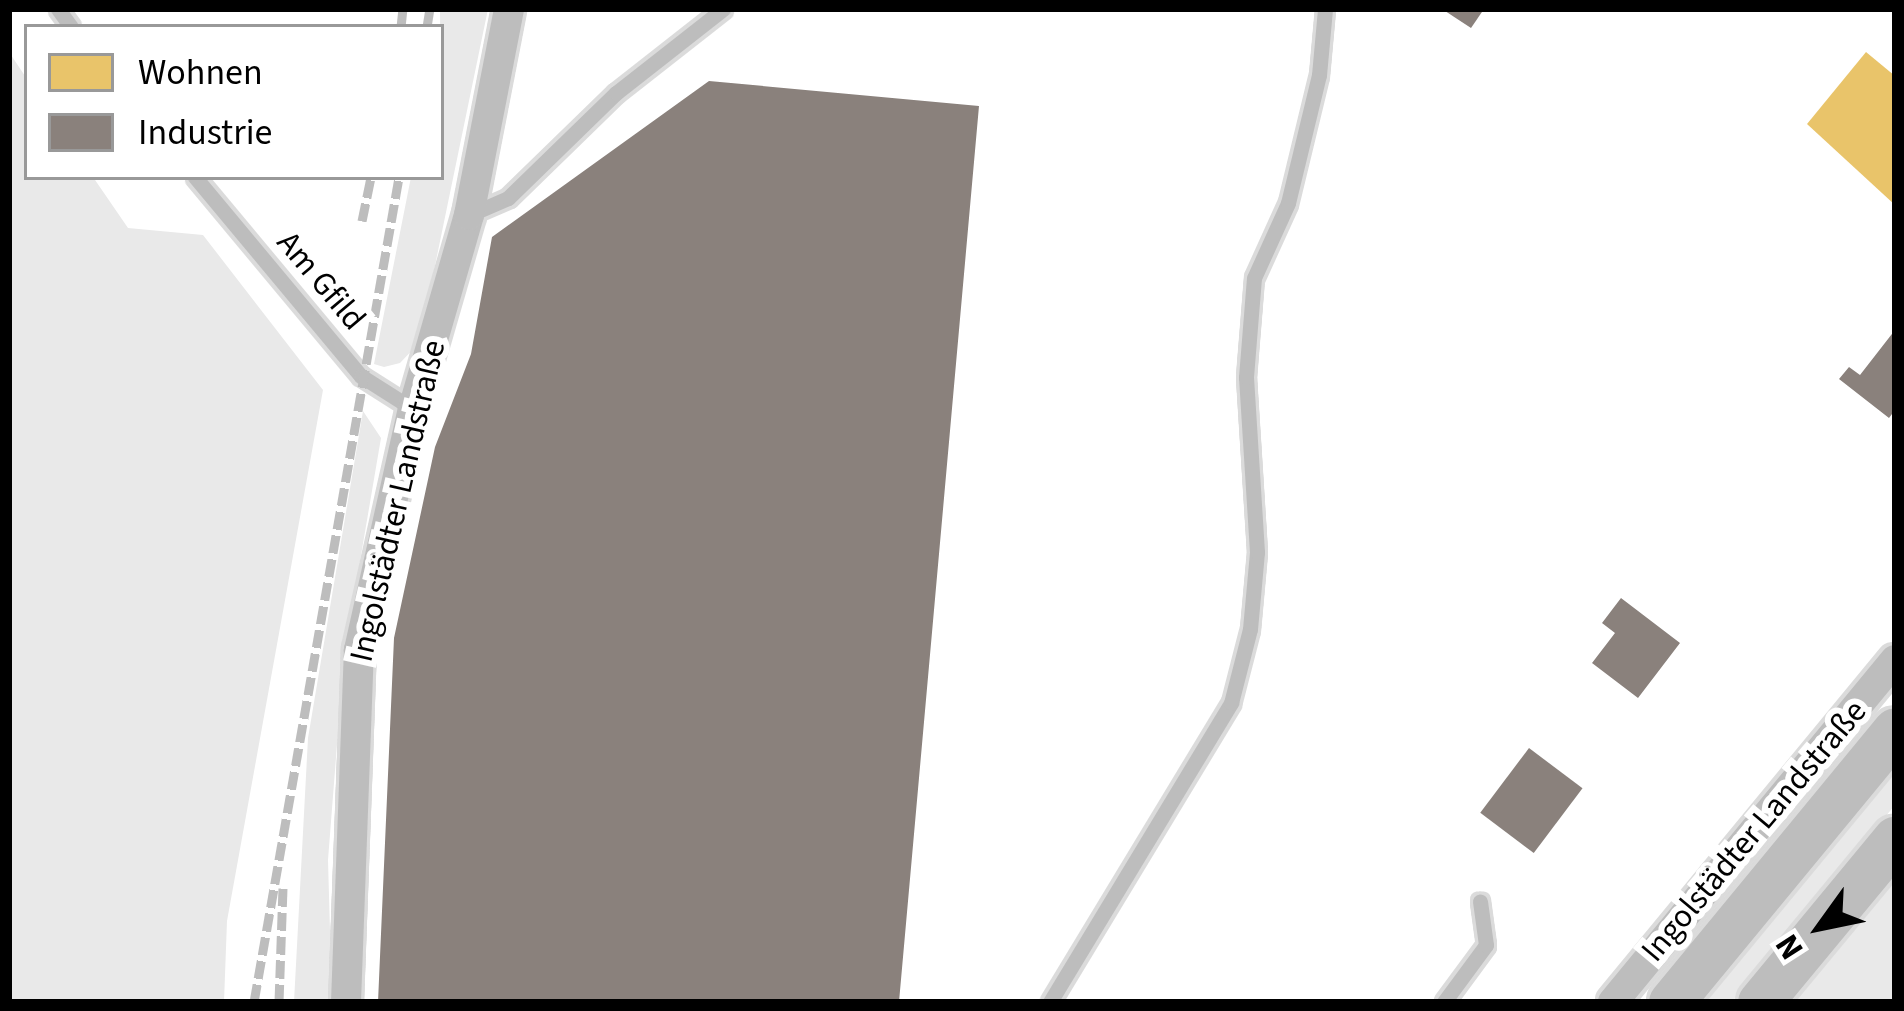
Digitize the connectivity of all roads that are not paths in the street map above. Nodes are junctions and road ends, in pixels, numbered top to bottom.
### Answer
1 (509, 9) edge
2 (723, 9) edge
3 (1325, 9) edge
4 (198, 180) edge
5 (470, 214) junction
6 (413, 409) junction
7 (1895, 660) edge
8 (1895, 730) edge
9 (1895, 838) edge
10 (1480, 901) dead end
11 (346, 1002) edge
12 (1050, 1002) edge
13 (1444, 1002) edge
14 (1613, 1002) edge
15 (1671, 1002) edge
16 (1760, 1002) edge

1 - 5 street, Ingolstädter Landstraße
2 - 5 lane
3 - 12 lane
4 - 6 lane, Am Gfild
5 - 6 street, Ingolstädter Landstraße
6 - 11 street, Ingolstädter Landstraße
7 - 14 street, Ingolstädter Landstraße
8 - 15 main road, Ingolstädter Landstraße
9 - 16 main road
10 - 13 lane

